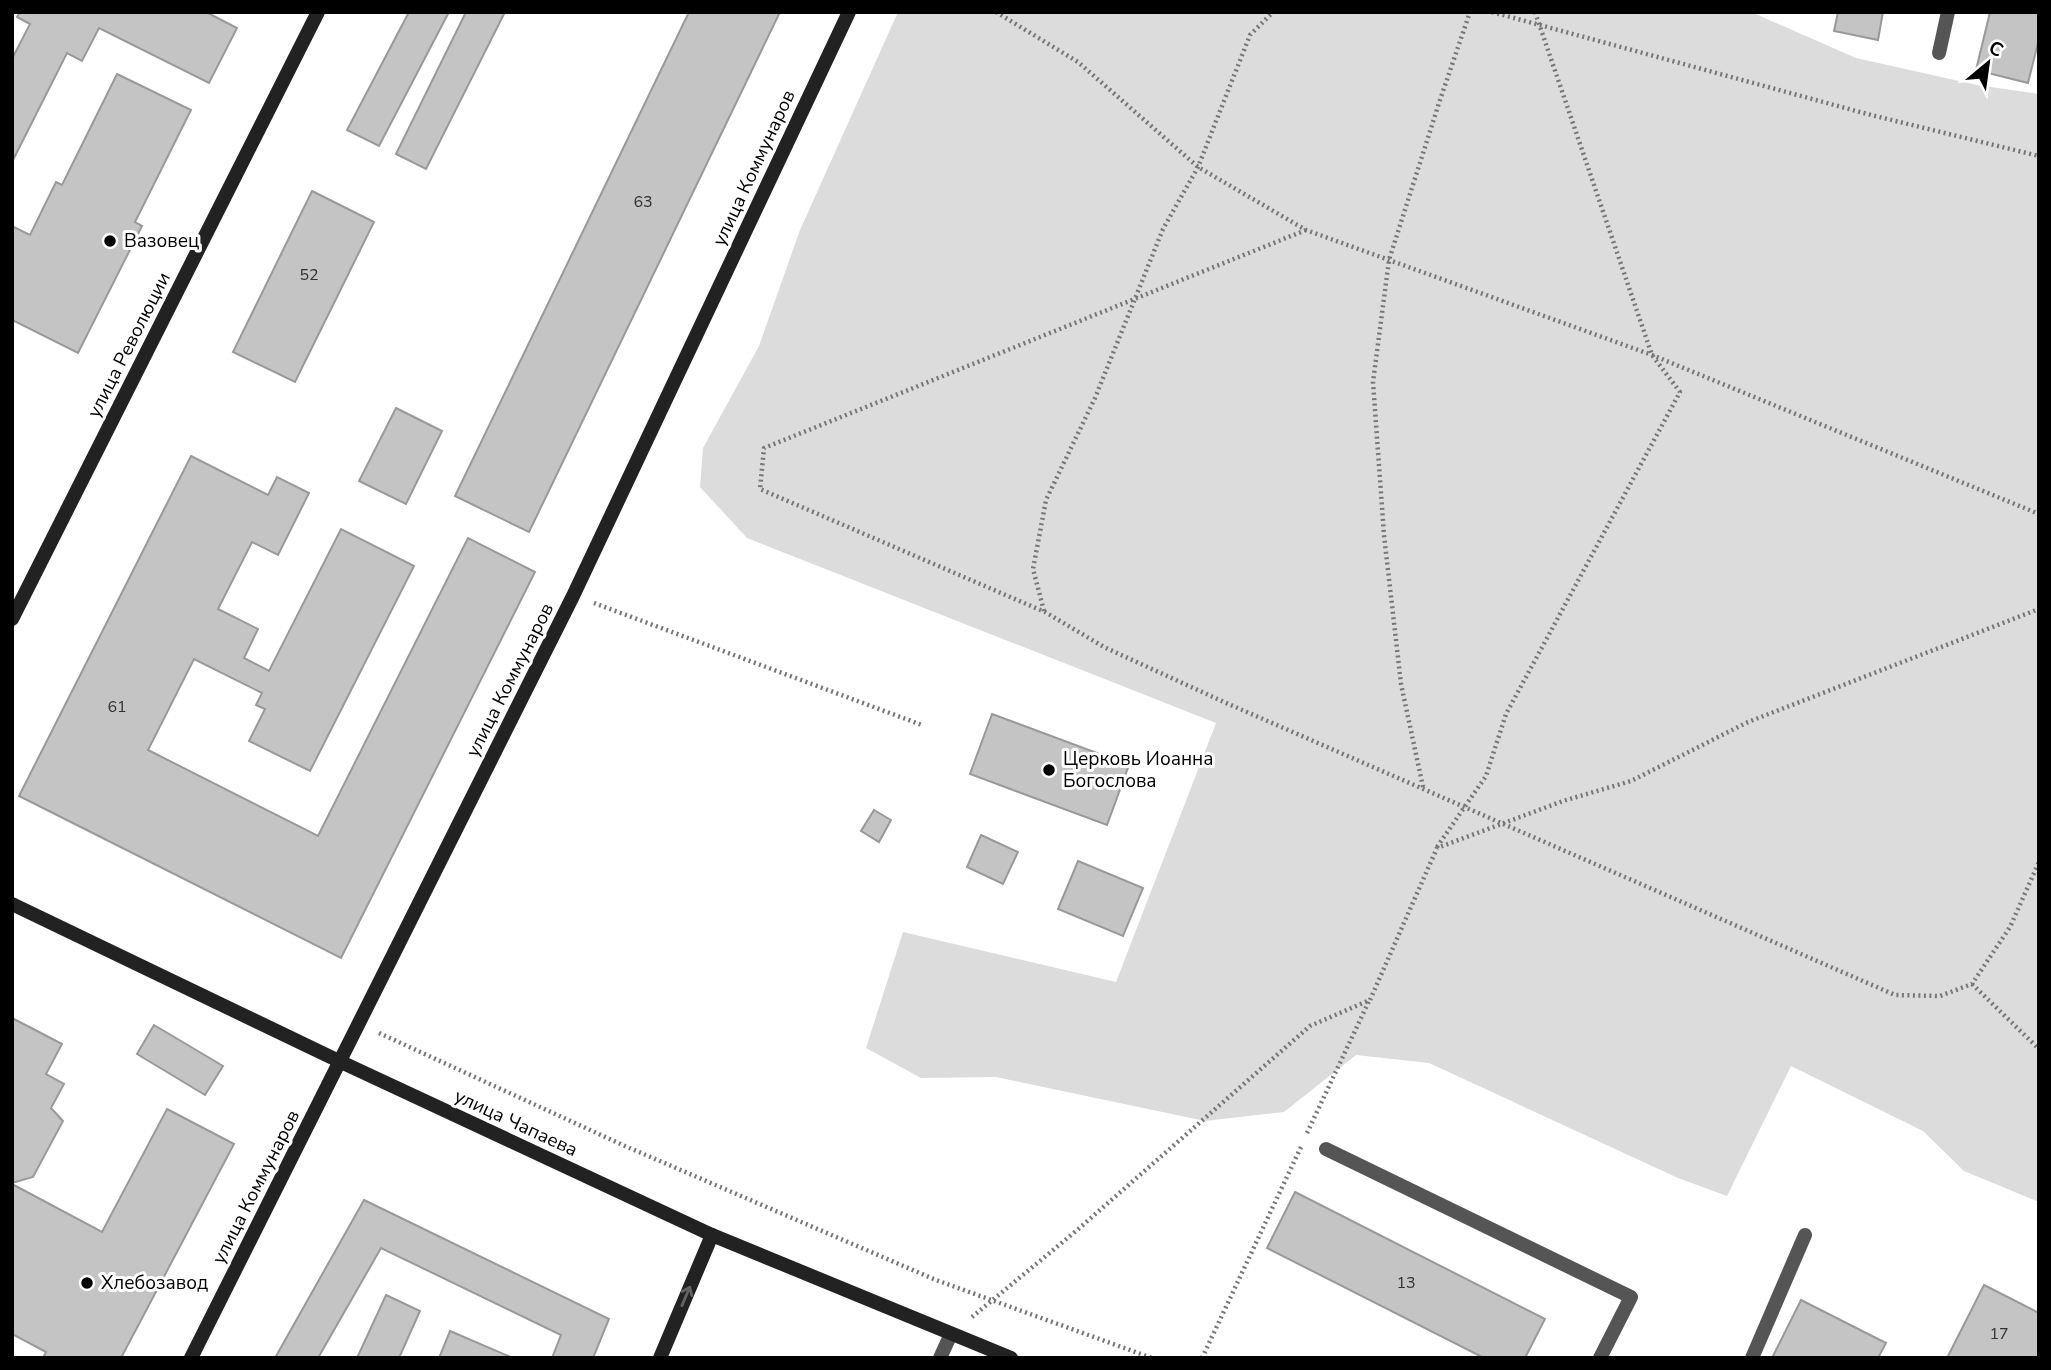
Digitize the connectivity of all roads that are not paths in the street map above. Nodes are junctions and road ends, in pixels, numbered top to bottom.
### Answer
1 (318, 12) edge
2 (849, 12) edge
3 (1948, 12) edge
4 (1939, 53) dead end
5 (12, 619) edge
6 (12, 904) edge
7 (341, 1062) junction
8 (1326, 1149) dead end
9 (712, 1235) junction
10 (1805, 1235) dead end
11 (951, 1334) junction
12 (191, 1358) edge
13 (660, 1358) edge
14 (940, 1358) edge
15 (1011, 1358) edge
16 (1600, 1358) edge
17 (1752, 1358) edge

1 - 5 street, улица Революции
2 - 7 street, улица Коммунаров
3 - 4 street
6 - 7 street, улица Чапаева
7 - 9 street, улица Чапаева
7 - 12 street, улица Коммунаров
8 - 16 street
9 - 11 street, улица Чапаева
13 -> 9 street
10 - 17 street
11 - 14 street
11 - 15 street, улица Чапаева

